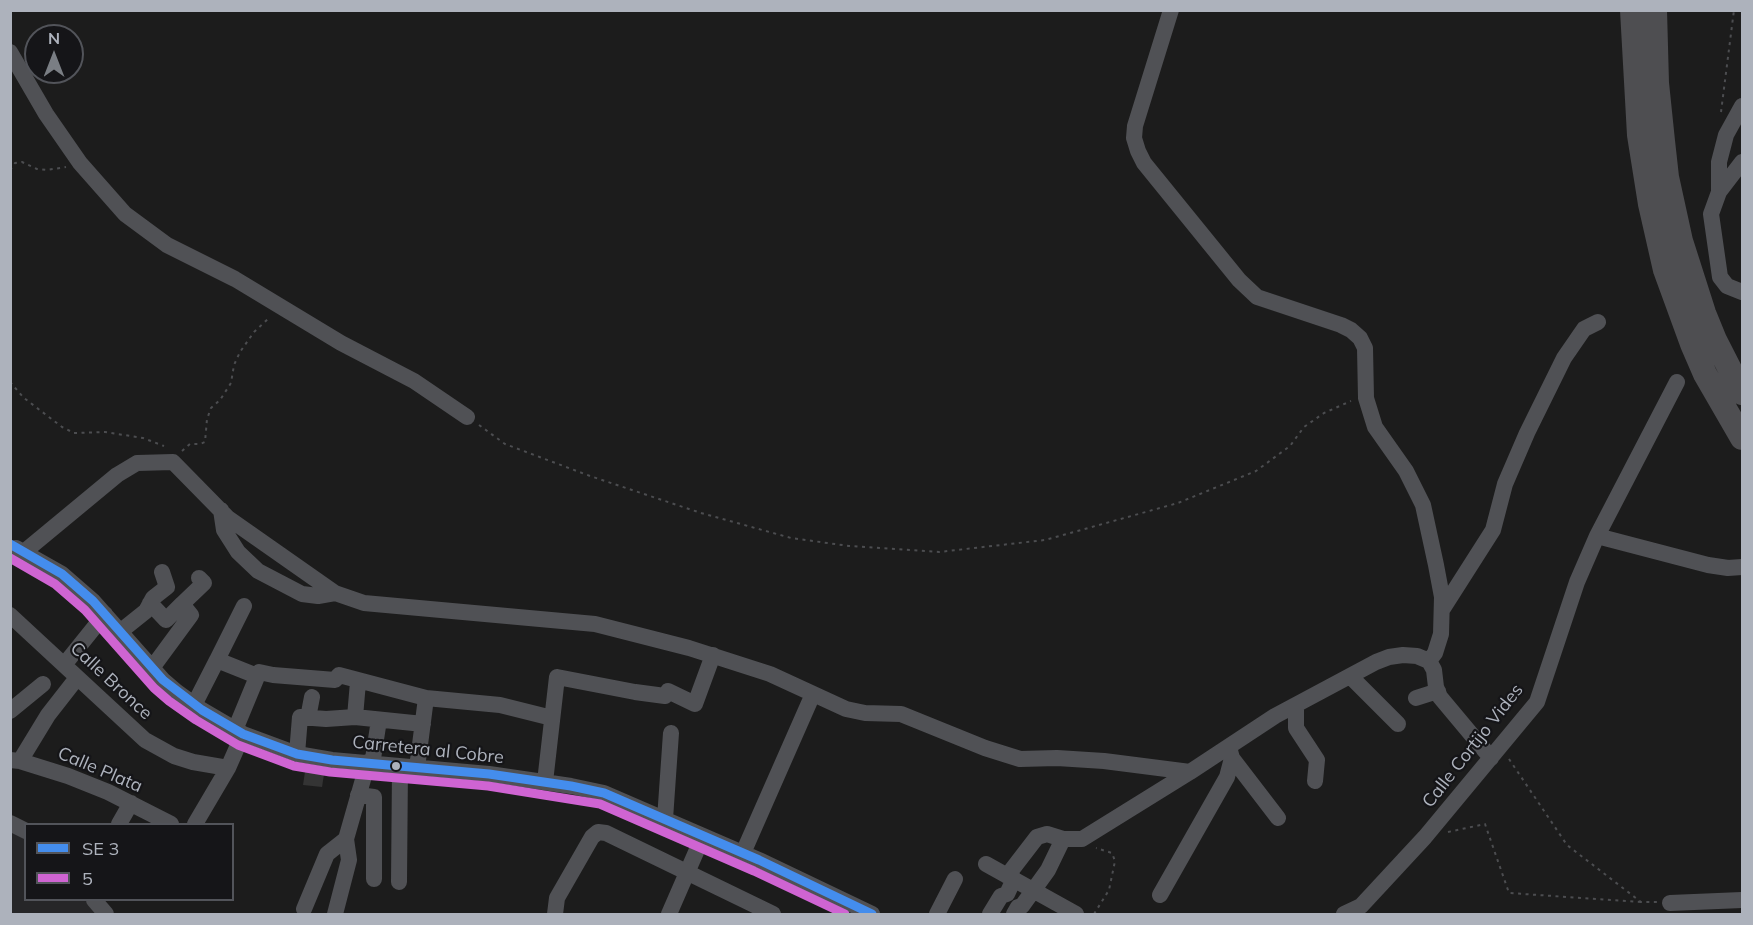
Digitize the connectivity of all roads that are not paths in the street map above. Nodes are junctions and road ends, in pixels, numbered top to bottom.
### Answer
1 (1171, 10) edge
2 (1632, 10) edge
3 (1655, 10) edge
4 (10, 52) edge
5 (1743, 106) edge
6 (1743, 162) edge
7 (1719, 192) junction
8 (1743, 292) edge
9 (1598, 322) dead end
10 (1677, 382) dead end
11 (1743, 393) edge
12 (467, 417) road end
13 (1743, 438) edge
14 (221, 510) junction
15 (1597, 536) junction
16 (15, 551) edge
17 (1743, 567) edge
18 (162, 572) dead end
19 (199, 578) dead end
20 (335, 593) junction
21 (150, 603) junction
22 (182, 604) junction
23 (244, 606) dead end
24 (1442, 610) junction
25 (105, 614) junction
26 (10, 615) edge
27 (121, 631) junction
28 (713, 656) junction
29 (217, 660) junction
30 (1429, 661) junction
31 (64, 664) junction
32 (152, 668) junction
33 (257, 676) junction
34 (1350, 676) junction
35 (79, 679) junction
36 (358, 682) junction
37 (43, 684) dead end
38 (1438, 691) junction
39 (813, 694) junction
40 (312, 697) dead end
41 (426, 698) junction
42 (1416, 698) dead end
43 (194, 705) junction
44 (1296, 705) junction
45 (10, 711) edge
46 (356, 717) junction
47 (308, 718) junction
48 (552, 718) junction
49 (379, 720) junction
50 (423, 724) junction
51 (1398, 724) dead end
52 (239, 732) junction
53 (671, 733) dead end
54 (1230, 752) junction
55 (1496, 752) junction
56 (297, 754) junction
57 (15, 760) edge
58 (370, 764) junction
59 (1137, 765) junction
60 (228, 768) junction
61 (409, 768) junction
62 (1190, 772) junction
63 (1315, 780) dead end
64 (545, 782) junction
65 (377, 790) dead end
66 (400, 790) junction
67 (358, 795) junction
68 (1151, 796) junction
69 (131, 803) junction
70 (1278, 818) dead end
71 (665, 819) junction
72 (10, 823) edge
73 (120, 823) edge
74 (167, 823) edge
75 (196, 823) edge
76 (24, 830) edge
77 (703, 836) junction
78 (345, 839) junction
79 (1063, 839) junction
80 (743, 853) junction
81 (986, 864) dead end
82 (687, 873) junction
83 (1010, 878) junction
84 (374, 879) dead end
85 (955, 879) dead end
86 (399, 882) dead end
87 (1034, 890) junction
88 (1160, 895) dead end
89 (1743, 900) edge
90 (95, 901) edge
91 (1670, 903) road end
92 (304, 909) dead end
93 (1067, 912) edge
94 (866, 913) edge
95 (106, 915) edge
96 (335, 915) edge
97 (555, 915) edge
98 (669, 915) edge
99 (773, 915) edge
100 (937, 915) edge
101 (990, 915) edge
102 (1014, 915) edge
103 (1344, 915) edge

1 - 24 street
2 - 13 highway
3 - 11 highway
4 - 12 street
5 - 7 street
6 - 7 street
7 - 8 street
9 - 24 street
10 - 15 street, Calle Cortijo Vides
14 - 16 street
14 - 20 street
14 - 20 street
15 - 17 street
15 - 55 street, Calle Cortijo Vides
16 - 25 street, Carretera al Cobre
18 - 21 street
19 - 22 street
20 - 28 street
21 - 22 street
21 - 27 street
22 - 32 street
23 - 29 street
24 - 30 street
25 - 27 street, Carretera al Cobre
25 - 31 street
26 - 31 street, Calle Bronce
27 - 32 street, Carretera al Cobre
28 - 39 street
28 - 48 street
29 - 33 street
29 - 43 street
30 - 34 street
30 - 38 street
31 - 35 street, Calle Bronce
32 - 43 street, Carretera al Cobre
33 - 36 street
33 - 52 street
34 - 44 street
34 - 51 street
35 - 57 street
35 - 60 street, Calle Bronce
36 - 41 street
36 - 46 street
37 - 45 street
38 - 42 street
38 - 55 street
39 - 59 street
39 - 80 street
40 - 47 street
41 - 48 street
41 - 50 street
43 - 52 street, Carretera al Cobre
44 - 54 street
44 - 63 street
46 - 47 street
46 - 49 street
47 - 56 street
48 - 64 street
49 - 50 street
49 - 58 street
50 - 61 street
52 - 56 street, Carretera al Cobre
52 - 60 street
53 - 71 street
54 - 62 street
54 - 70 street
54 - 88 street
55 - 103 street, Calle Cortijo Vides
56 - 58 street, Carretera al Cobre
57 - 69 street, Calle Plata
58 - 61 street, Carretera al Cobre
58 - 67 street
59 - 62 street
59 - 68 street
60 - 75 street
61 - 64 street, Carretera al Cobre
61 - 66 street
62 - 68 street
64 - 71 street, Carretera al Cobre
65 - 66 street
66 - 86 street
67 - 78 street
67 - 84 street
68 - 79 street
69 - 73 street
69 - 74 street, Calle Plata
71 - 77 street, Carretera al Cobre
72 - 76 street
77 - 80 street, Carretera al Cobre
77 - 82 street
78 - 92 street
78 - 96 street
79 - 83 street
79 - 87 street
80 - 94 street, Carretera al Cobre
81 - 83 street
82 - 97 street
82 - 98 street
82 - 99 street
83 - 87 street
83 - 101 street
85 - 100 street
87 - 93 street
87 - 102 street
89 - 91 street
90 - 95 street

